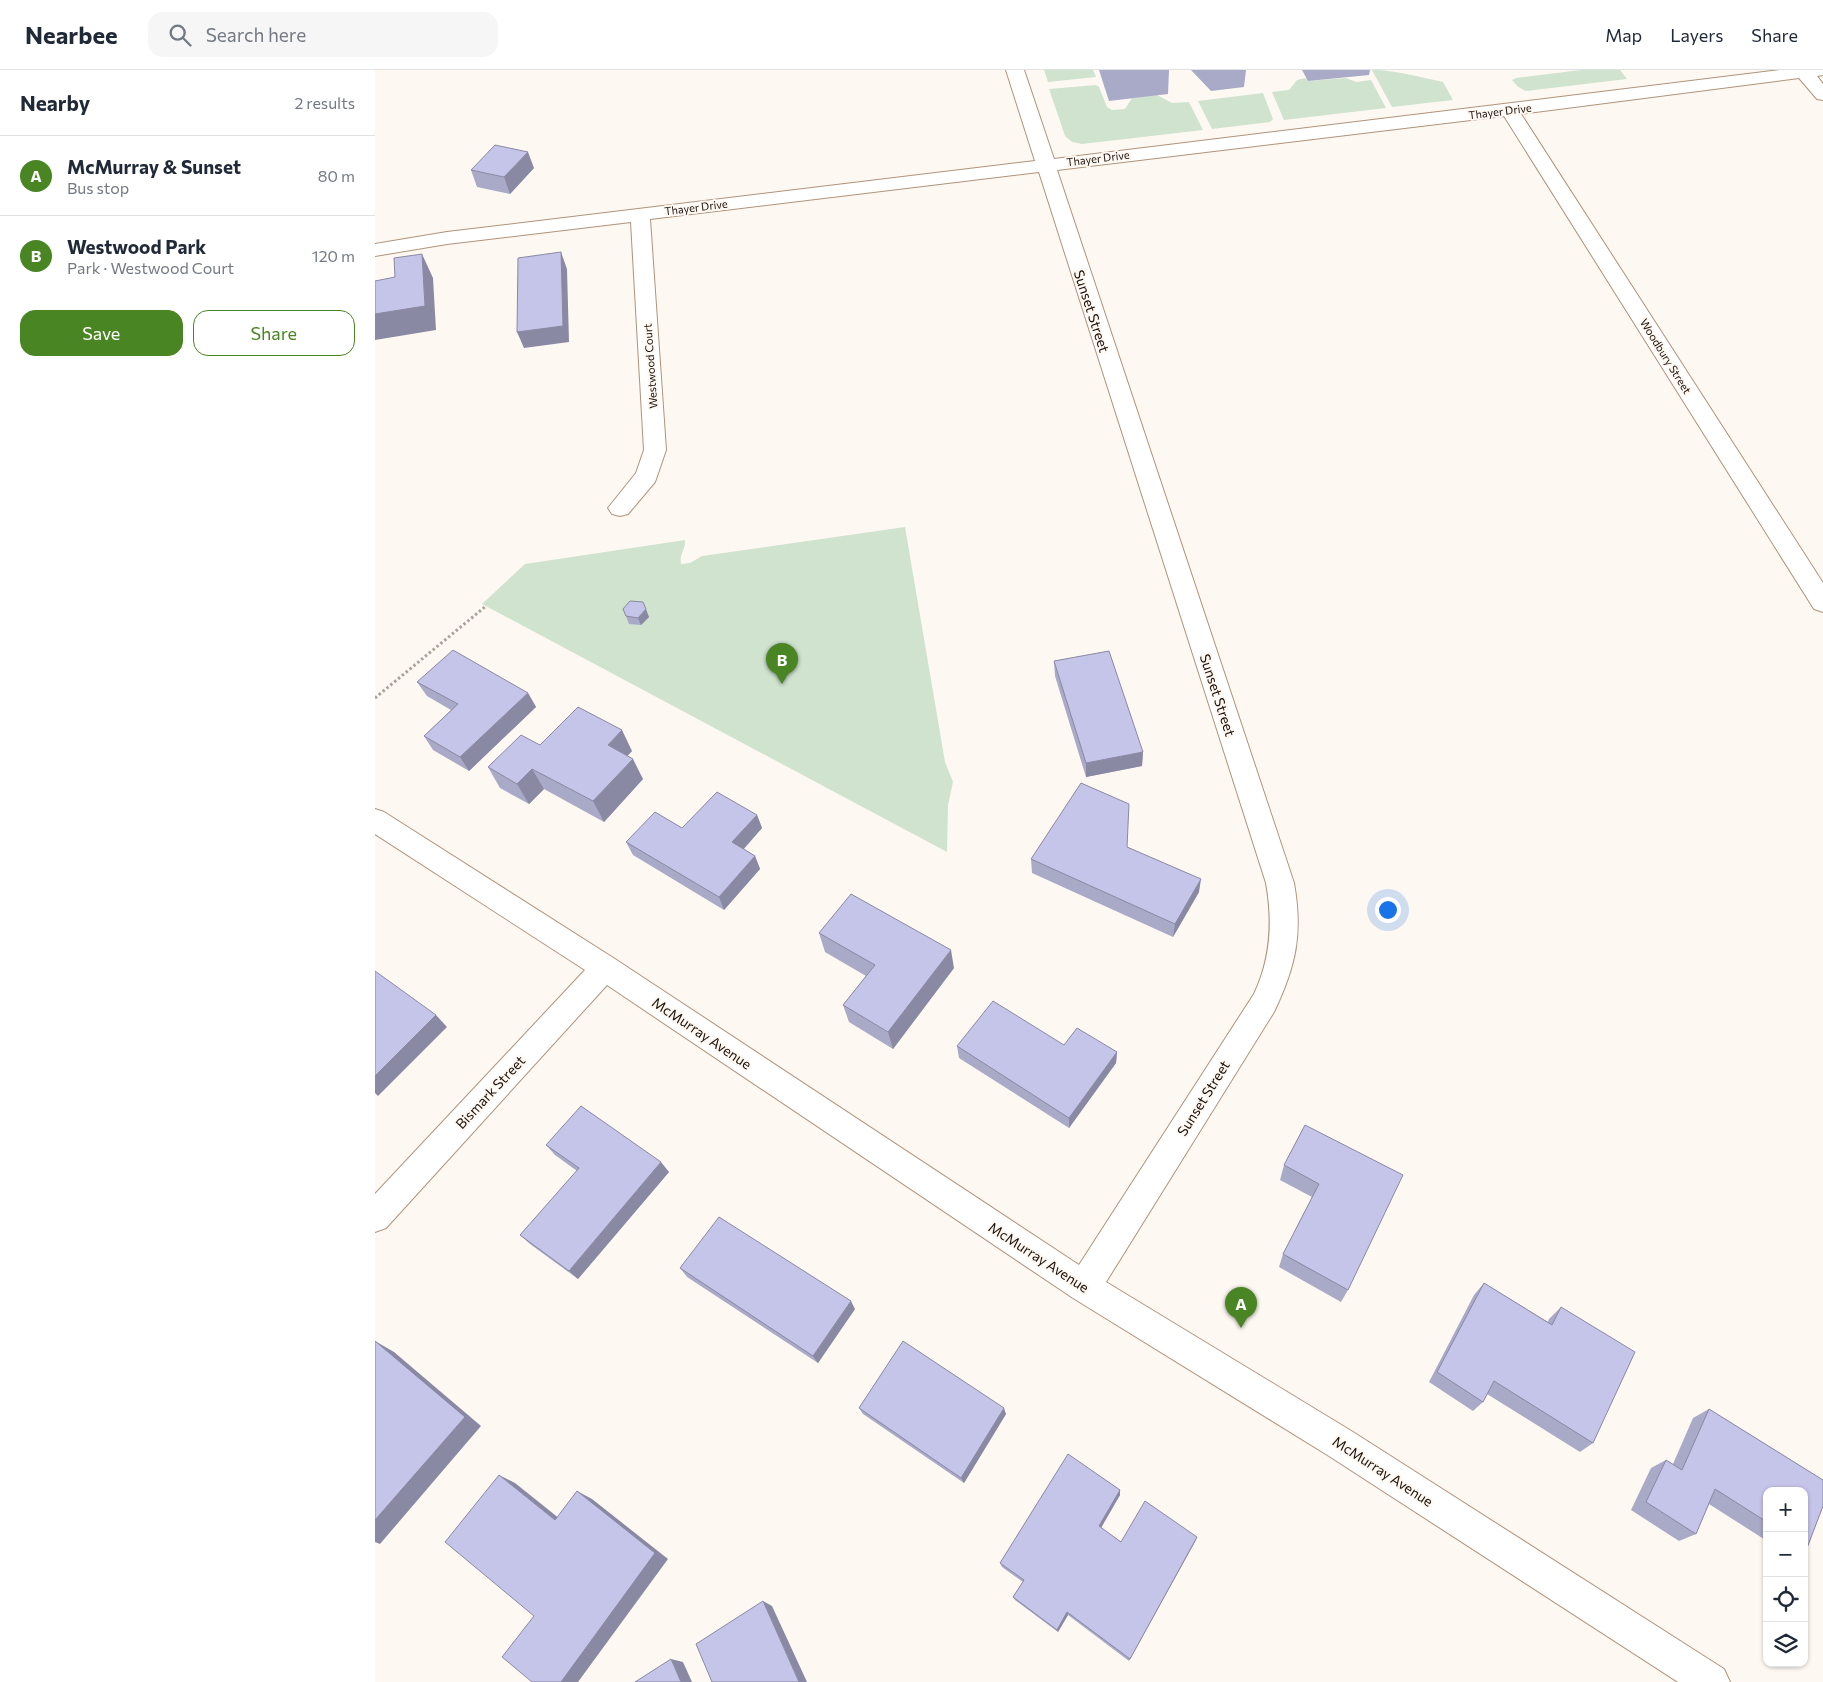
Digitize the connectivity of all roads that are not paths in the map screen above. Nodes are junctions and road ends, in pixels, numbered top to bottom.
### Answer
1 (1015, 70) edge
2 (1809, 71) edge
3 (1823, 95) edge
4 (1509, 110) junction
5 (1044, 164) junction
6 (640, 214) junction
7 (375, 250) edge
8 (620, 508) dead end
9 (1823, 603) edge
10 (375, 820) edge
11 (605, 968) junction
12 (375, 1217) edge
13 (1084, 1287) junction
14 (1711, 1682) edge

1 - 5 street, Sunset Street
2 - 3 street
2 - 4 street, Thayer Drive
4 - 5 street, Thayer Drive
4 - 9 street, Woodbury Street
5 - 6 street, Thayer Drive
5 - 13 street, Sunset Street
6 - 7 street, Thayer Drive
6 - 8 street, Westwood Court
10 - 11 street, McMurray Avenue
11 - 12 street, Bismark Street
11 - 13 street, McMurray Avenue
13 - 14 street, McMurray Avenue

